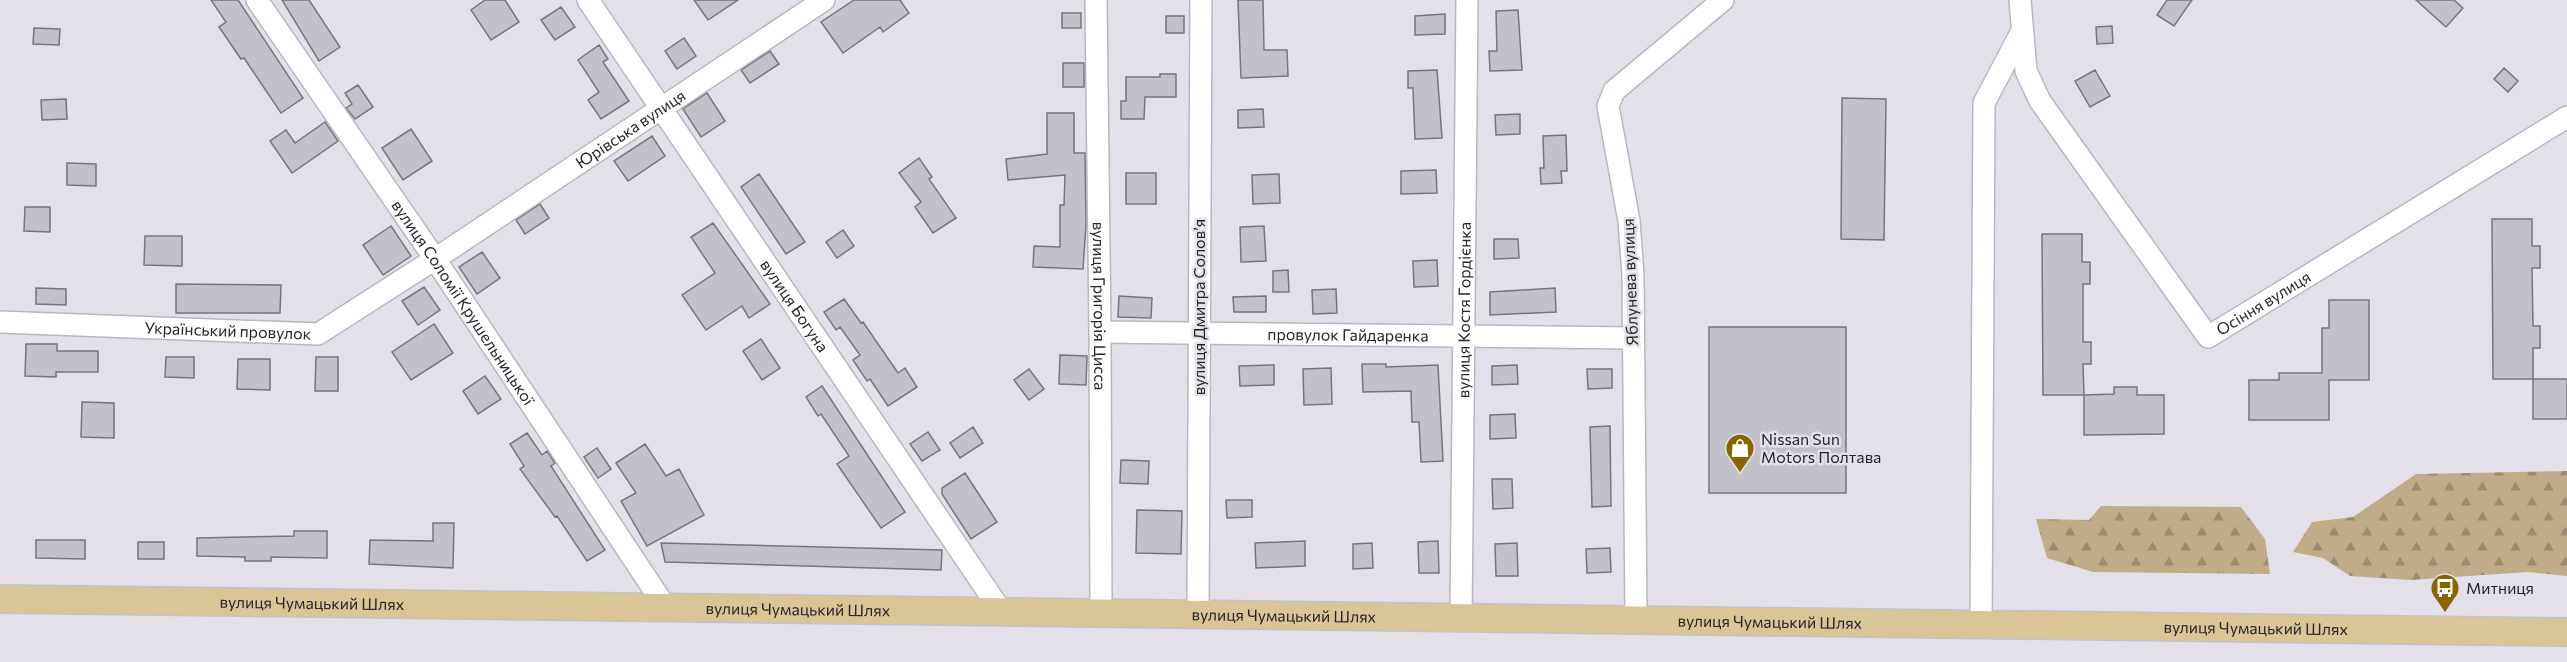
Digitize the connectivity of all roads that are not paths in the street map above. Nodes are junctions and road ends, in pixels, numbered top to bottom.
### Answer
1 (257, 0) edge
2 (588, 0) edge
3 (824, 0) edge
4 (1096, 0) edge
5 (1201, 0) edge
6 (1467, 0) edge
7 (1723, 0) edge
8 (2020, 0) edge
9 (2022, 31) junction
10 (661, 108) junction
11 (2567, 117) edge
12 (435, 259) junction
13 (0, 321) edge
14 (1100, 332) junction
15 (1199, 333) junction
16 (1464, 336) junction
17 (1632, 338) junction
18 (0, 599) edge
19 (666, 608) junction
20 (1001, 611) junction
21 (1101, 612) junction
22 (1198, 614) junction
23 (1461, 619) junction
24 (1636, 619) junction
25 (1981, 624) junction
26 (2567, 632) edge

1 - 12 street, вулиця Соломії Крушельницької
2 - 10 street, вулиця Богуна
3 - 10 street, Юрівська вулиця
4 - 14 street, вулиця Григорія Цисса
5 - 15 street, вулиця Дмитра Соловʼя
6 - 16 street, вулиця Костя Гордієнка
7 - 17 street, Яблунева вулиця
8 - 9 street, Осіння вулиця
9 - 11 street, Осіння вулиця
9 - 25 street
10 - 12 street, Юрівська вулиця
10 - 20 street, вулиця Богуна
12 - 13 street, Український провулок
12 - 19 street, вулиця Соломії Крушельницької
14 - 15 street, провулок Гайдаренка
14 - 21 street, вулиця Григорія Цисса
15 - 16 street, провулок Гайдаренка
15 - 22 street, вулиця Дмитра Соловʼя
16 - 17 street, провулок Гайдаренка
16 - 23 street, вулиця Костя Гордієнка
17 - 24 street, Яблунева вулиця
18 - 19 main road, вулиця Чумацький Шлях
19 - 20 main road, вулиця Чумацький Шлях
20 - 21 main road, вулиця Чумацький Шлях
21 - 22 main road, вулиця Чумацький Шлях
22 - 23 main road, вулиця Чумацький Шлях
23 - 24 main road, вулиця Чумацький Шлях
24 - 25 main road, вулиця Чумацький Шлях
25 - 26 main road, вулиця Чумацький Шлях

